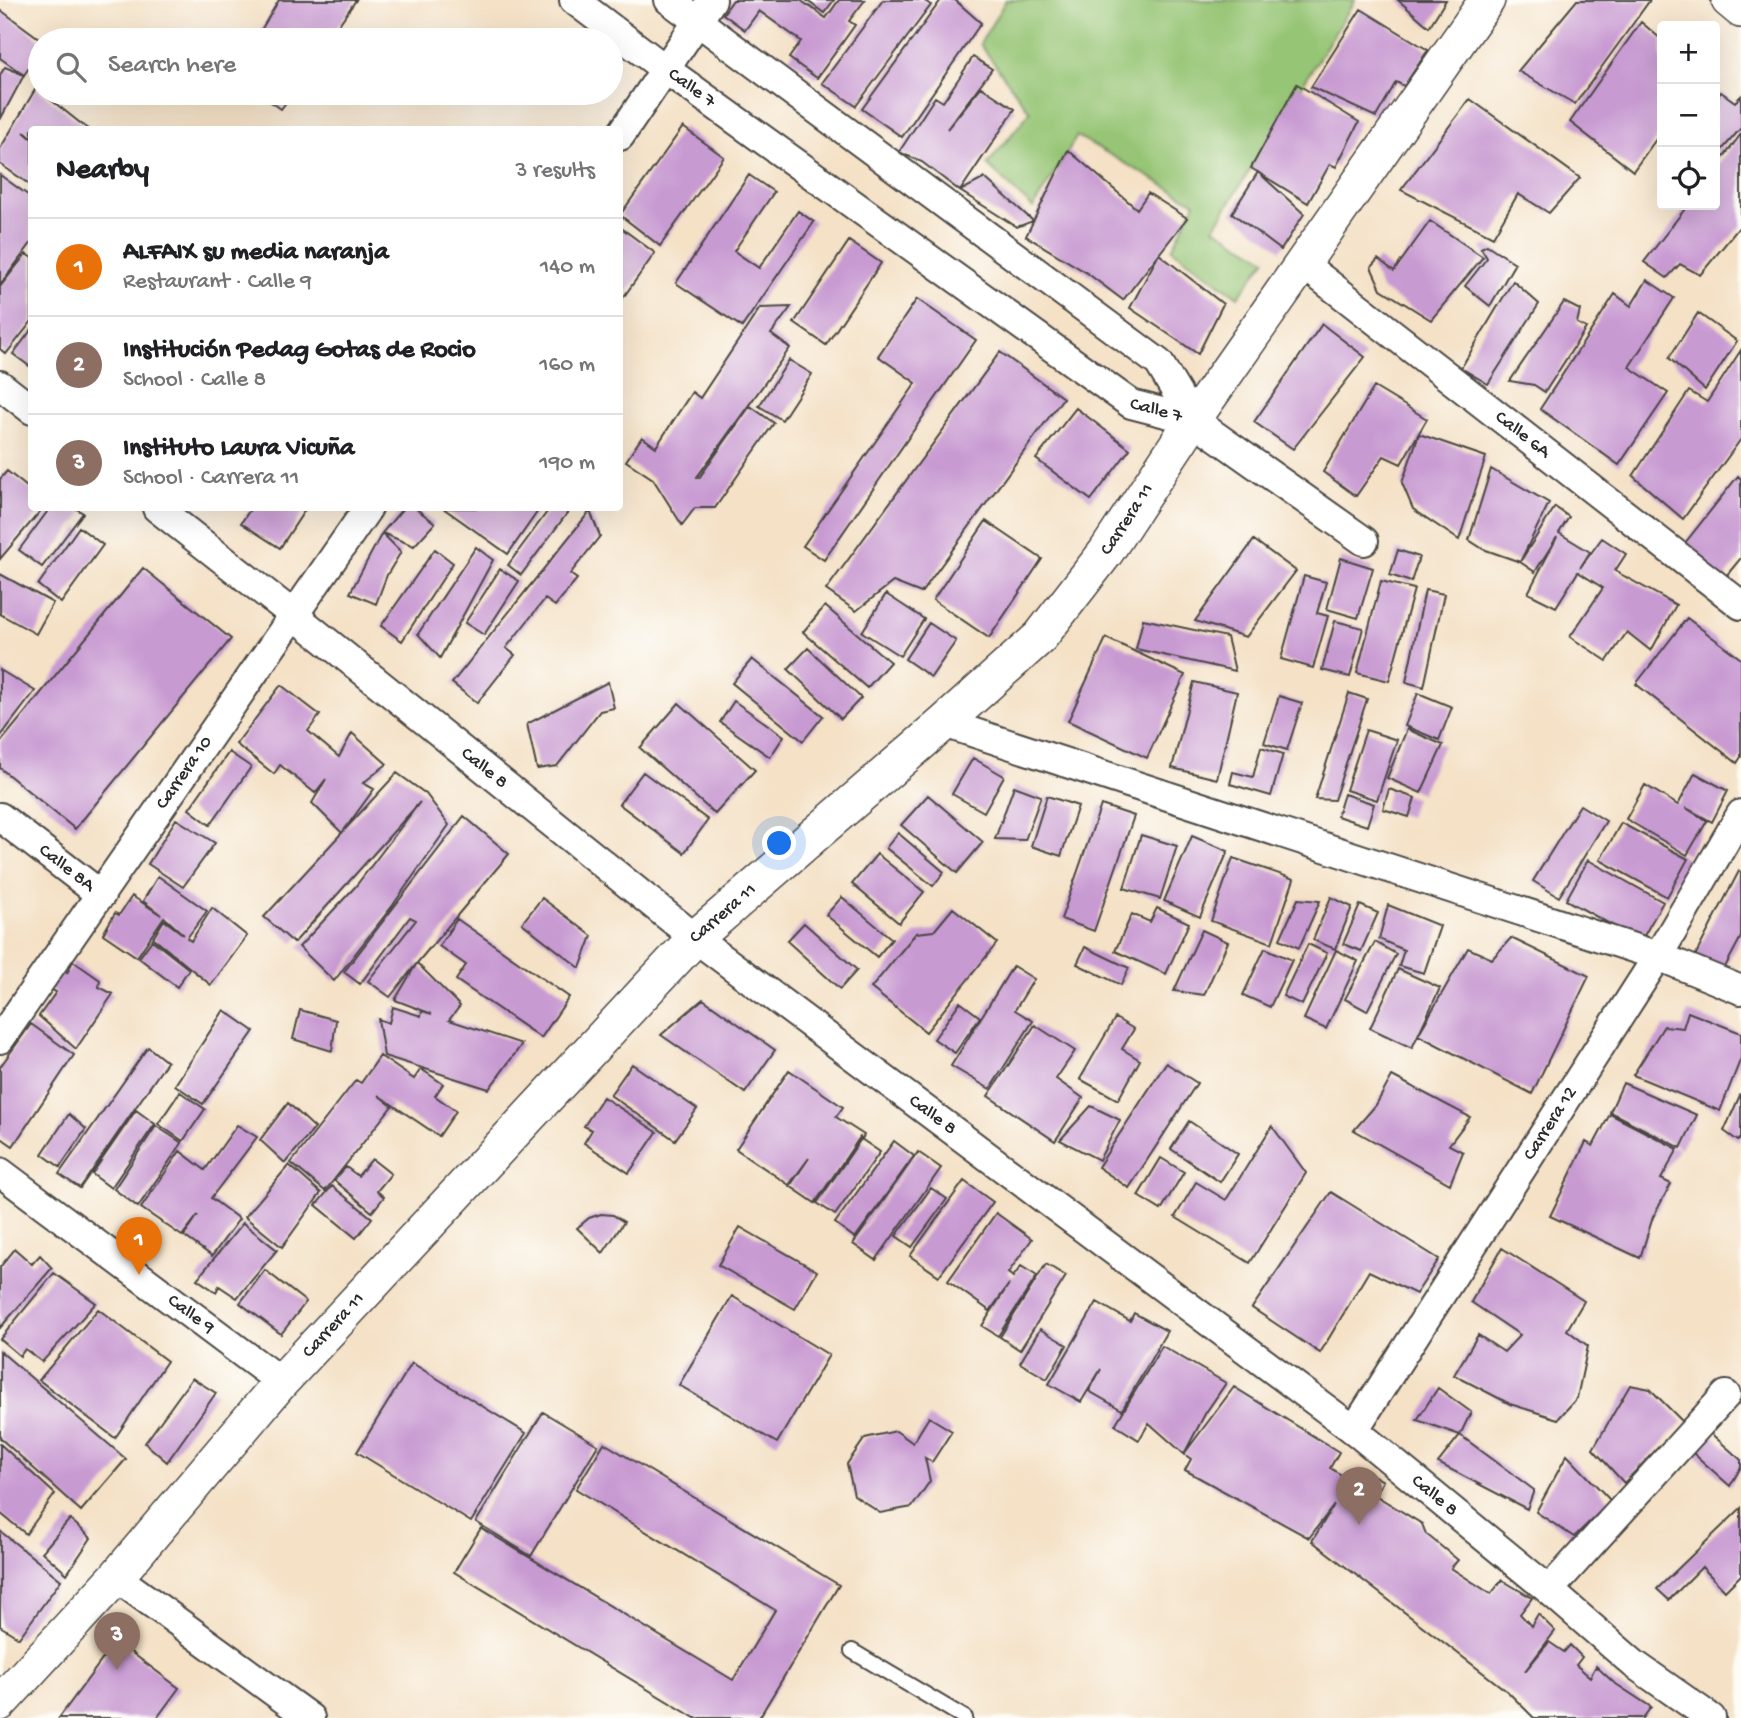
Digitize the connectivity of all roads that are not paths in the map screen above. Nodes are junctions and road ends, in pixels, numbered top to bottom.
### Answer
1 (574, 0) edge
2 (669, 0) edge
3 (1487, 0) edge
4 (1729, 0) edge
5 (1741, 10) edge
6 (705, 11) edge
7 (611, 28) edge
8 (623, 37) edge
9 (665, 69) junction
10 (623, 132) edge
11 (1303, 264) junction
12 (0, 385) edge
13 (28, 407) edge
14 (1193, 420) junction
15 (161, 511) edge
16 (366, 511) edge
17 (1364, 541) dead end
18 (1741, 605) edge
19 (295, 616) junction
20 (944, 723) junction
21 (1741, 814) edge
22 (0, 817) edge
23 (101, 895) junction
24 (695, 938) junction
25 (1658, 956) junction
26 (1741, 990) edge
27 (0, 1039) edge
28 (0, 1171) edge
29 (281, 1382) junction
30 (1726, 1395) dead end
31 (1354, 1430) junction
32 (116, 1577) junction
33 (1549, 1590) junction
34 (852, 1651) dead end
35 (0, 1703) edge
36 (310, 1718) edge
37 (965, 1718) edge
38 (1711, 1718) edge

1 - 7 street, Calle 7
2 - 6 street, Calle 7
3 - 11 street, Carrera 11
4 - 5 street
6 - 9 street
6 - 14 street, Calle 7
8 - 9 street, Calle 7
9 - 10 street
9 - 14 street, Calle 7
11 - 14 street, Carrera 11
11 - 18 street, Calle 6A
12 - 13 street
14 - 17 street
14 - 20 street, Carrera 11
15 - 19 street, Calle 8
16 - 19 street, Carrera 10
19 - 23 street, Carrera 10
19 - 24 street, Calle 8
20 - 24 street, Carrera 11
20 - 25 street
21 - 25 street, Carrera 12
22 - 23 street, Calle 8A
23 - 27 street, Carrera 10
24 - 29 street, Carrera 11
24 - 31 street, Calle 8
25 - 26 street
25 - 31 street, Carrera 12
28 - 29 street, Calle 9
29 - 32 street, Carrera 11
30 - 33 street
31 - 33 street, Calle 8
32 - 35 street, Carrera 11
32 - 36 street
33 - 38 street, Calle 8
34 - 37 lane

